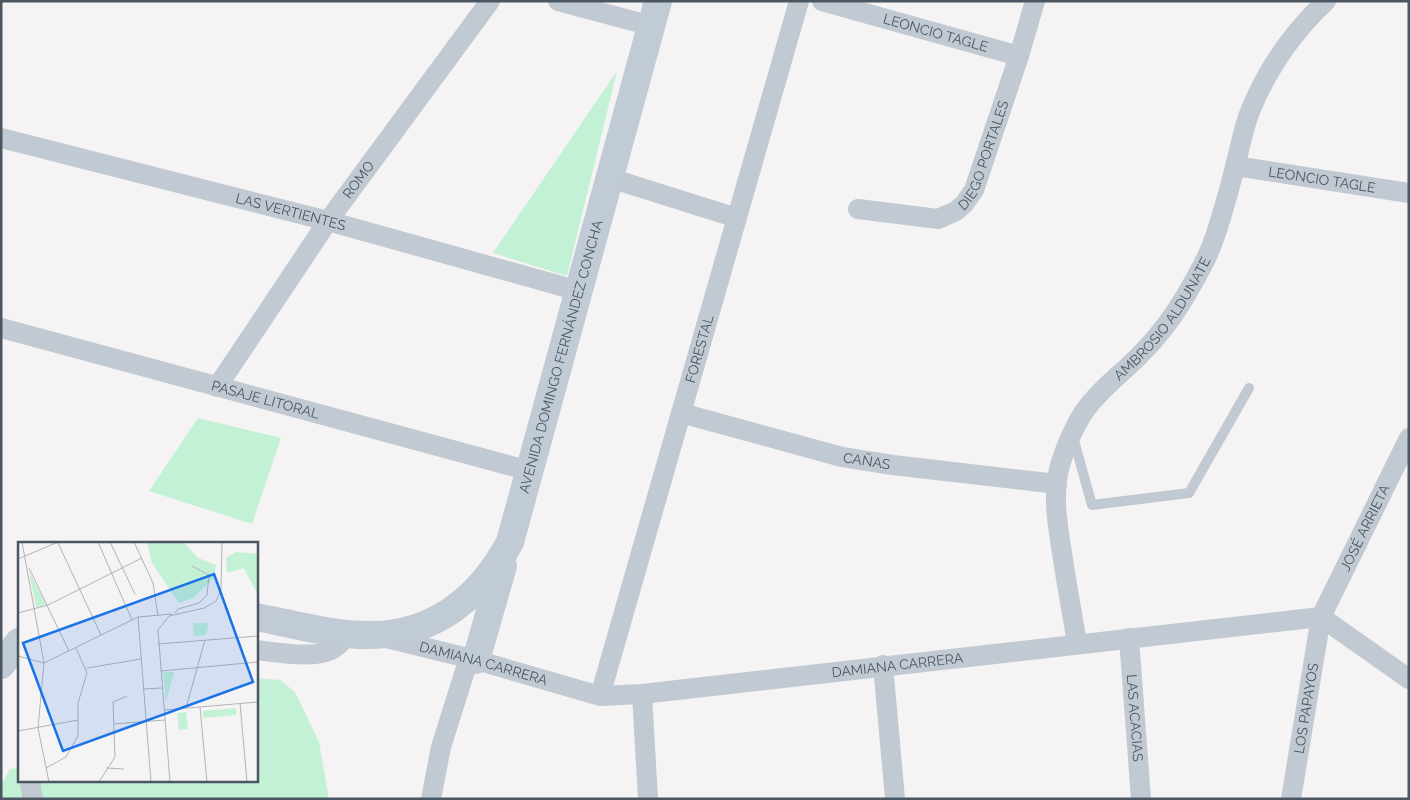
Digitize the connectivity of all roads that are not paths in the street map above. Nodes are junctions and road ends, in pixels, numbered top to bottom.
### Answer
1 (490, 1) edge
2 (558, 1) edge
3 (799, 1) edge
4 (822, 1) edge
5 (1035, 1) edge
6 (1326, 1) edge
7 (655, 14) edge
8 (1019, 56) junction
9 (1, 138) edge
10 (1235, 166) junction
11 (610, 178) junction
12 (1409, 193) edge
13 (858, 209) dead end
14 (737, 218) junction
15 (328, 221) junction
16 (579, 291) junction
17 (1, 328) edge
18 (217, 387) junction
19 (1249, 388) dead end
20 (681, 413) junction
21 (1072, 433) junction
22 (1409, 438) edge
23 (530, 471) junction
24 (1057, 484) junction
25 (510, 542) junction
26 (258, 617) edge
27 (1322, 617) junction
28 (360, 634) junction
29 (1129, 638) junction
30 (18, 643) edge
31 (1077, 644) junction
32 (258, 650) edge
33 (472, 659) junction
34 (883, 665) junction
35 (1, 666) edge
36 (1409, 679) edge
37 (642, 694) junction
38 (600, 696) junction
39 (31, 782) edge
40 (33, 799) edge
41 (431, 799) edge
42 (648, 799) edge
43 (895, 799) edge
44 (1141, 799) edge
45 (1291, 799) edge

1 - 15 street, ROMO
2 - 7 street
3 - 14 street, FORESTAL
4 - 8 street, LEONCIO TAGLE
5 - 8 street, DIEGO PORTALES
6 - 10 street, AMBROSIO ALDUNATE
7 - 11 main road, AVENIDA DOMINGO FERNÁNDEZ CONCHA
8 - 13 street, DIEGO PORTALES
9 - 15 street, LAS VERTIENTES
10 - 12 street, LEONCIO TAGLE
10 - 21 street, AMBROSIO ALDUNATE
11 - 14 street
11 - 16 main road, AVENIDA DOMINGO FERNÁNDEZ CONCHA
14 - 20 street, FORESTAL
15 - 16 street, LAS VERTIENTES
15 - 18 street, ROMO
16 - 23 main road, AVENIDA DOMINGO FERNÁNDEZ CONCHA
17 - 18 street, PASAJE LITORAL
18 - 23 street, PASAJE LITORAL
19 - 21 lane
20 - 24 street, CAÑAS
20 - 38 street, FORESTAL
21 - 24 street, AMBROSIO ALDUNATE
22 - 27 street, JOSÉ ARRIETA
23 - 25 main road, AVENIDA DOMINGO FERNÁNDEZ CONCHA
24 - 31 street, AMBROSIO ALDUNATE
25 - 28 main road, AVENIDA DOMINGO FERNÁNDEZ CONCHA
25 - 33 main road
26 - 28 main road, AVENIDA DOMINGO FERNÁNDEZ CONCHA
27 - 29 street, DAMIANA CARRERA
27 - 36 street
27 - 45 street, LOS PAPAYOS
28 - 32 street
28 - 33 street, DAMIANA CARRERA
29 - 31 street, DAMIANA CARRERA
29 - 44 street, LAS ACACIAS
30 - 35 main road
31 - 34 street, DAMIANA CARRERA
33 - 38 street, DAMIANA CARRERA
33 - 41 street
34 - 37 street, DAMIANA CARRERA
34 - 43 street
37 - 38 street, DAMIANA CARRERA
37 - 42 street
39 - 40 street

